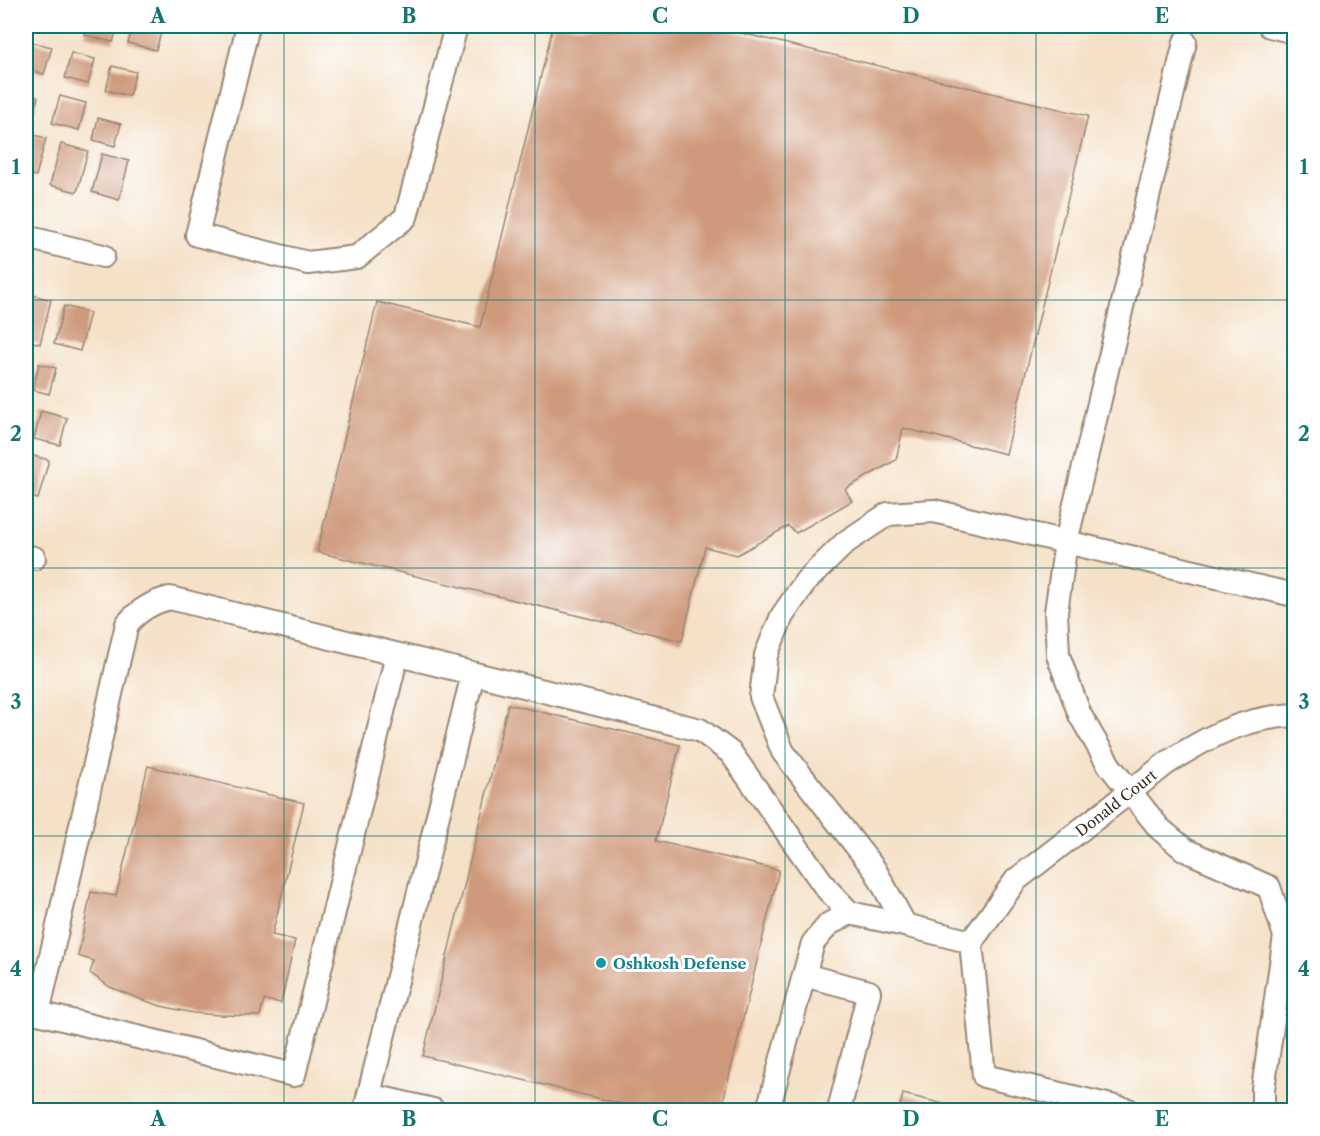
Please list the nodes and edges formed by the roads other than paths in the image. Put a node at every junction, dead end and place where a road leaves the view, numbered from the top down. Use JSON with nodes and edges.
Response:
{"nodes":[{"id":1,"x":248,"y":26,"type":"edge"},
{"id":2,"x":456,"y":26,"type":"edge"},
{"id":3,"x":1270,"y":26,"type":"edge"},
{"id":4,"x":1294,"y":32,"type":"edge"},
{"id":5,"x":1185,"y":42,"type":"dead end"},
{"id":6,"x":26,"y":237,"type":"edge"},
{"id":7,"x":103,"y":256,"type":"dead end"},
{"id":8,"x":1066,"y":542,"type":"junction"},
{"id":9,"x":1294,"y":595,"type":"edge"},
{"id":10,"x":397,"y":655,"type":"junction"},
{"id":11,"x":473,"y":674,"type":"junction"},
{"id":12,"x":1294,"y":715,"type":"edge"},
{"id":13,"x":1130,"y":791,"type":"junction"},
{"id":14,"x":850,"y":912,"type":"junction"},
{"id":15,"x":905,"y":925,"type":"junction"},
{"id":16,"x":971,"y":942,"type":"junction"},
{"id":17,"x":804,"y":975,"type":"junction"},
{"id":18,"x":367,"y":1103,"type":"edge"},
{"id":19,"x":433,"y":1110,"type":"edge"},
{"id":20,"x":768,"y":1110,"type":"edge"},
{"id":21,"x":839,"y":1110,"type":"edge"},
{"id":22,"x":1128,"y":1110,"type":"edge"},
{"id":23,"x":1263,"y":1110,"type":"edge"}],
"edges":[{"from":1,"to":2,"type":"street"},
{"from":3,"to":4,"type":"street"},
{"from":5,"to":8,"type":"street"},
{"from":6,"to":7,"type":"street"},
{"from":8,"to":9,"type":"street"},
{"from":8,"to":13,"type":"street"},
{"from":8,"to":15,"type":"street"},
{"from":10,"to":10,"type":"street"},
{"from":10,"to":11,"type":"street"},
{"from":11,"to":14,"type":"street"},
{"from":11,"to":18,"type":"street"},
{"from":12,"to":13,"type":"street","name":"Donald Court"},
{"from":13,"to":16,"type":"street","name":"Donald Court"},
{"from":13,"to":23,"type":"street"},
{"from":14,"to":15,"type":"street"},
{"from":14,"to":17,"type":"street"},
{"from":15,"to":16,"type":"street"},
{"from":16,"to":22,"type":"street"},
{"from":17,"to":20,"type":"street"},
{"from":17,"to":21,"type":"street"},
{"from":18,"to":19,"type":"street"}]}
